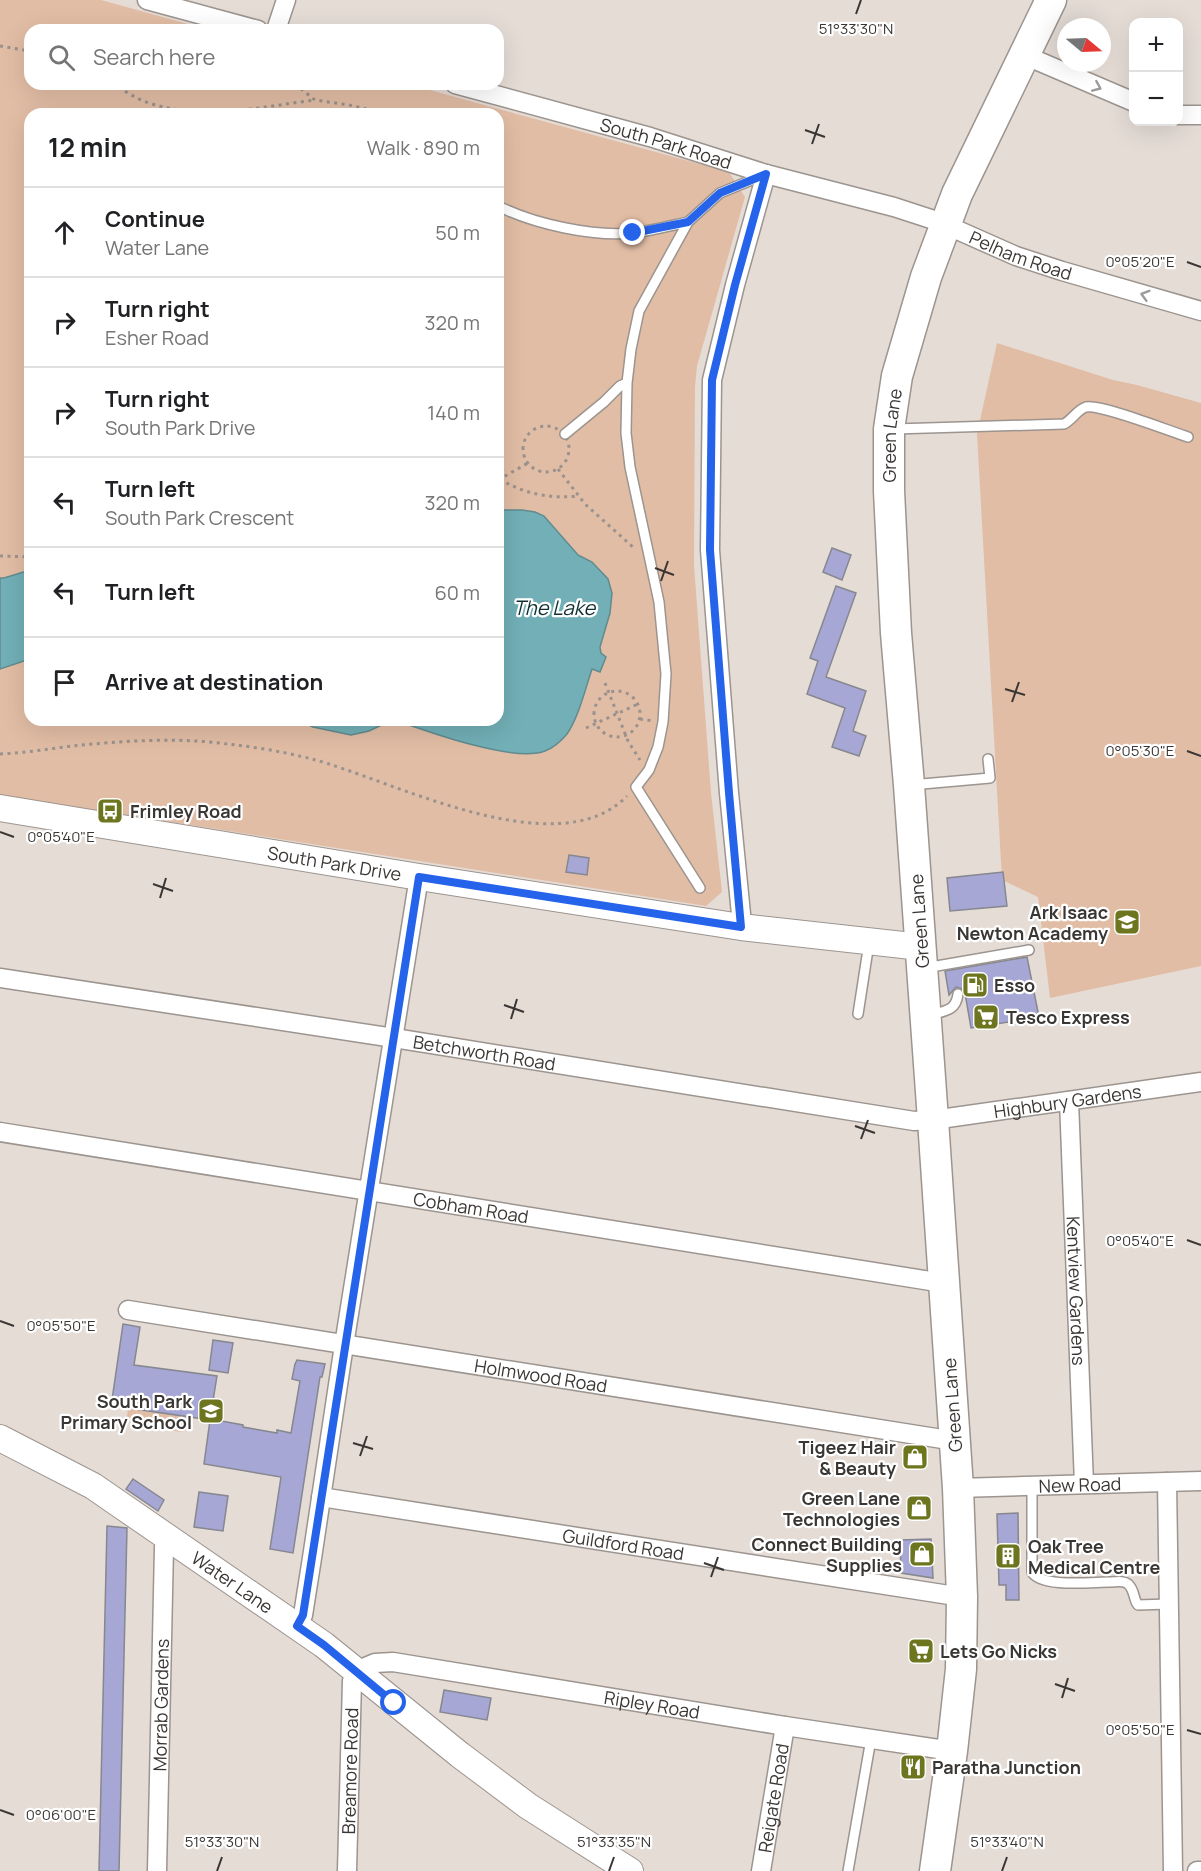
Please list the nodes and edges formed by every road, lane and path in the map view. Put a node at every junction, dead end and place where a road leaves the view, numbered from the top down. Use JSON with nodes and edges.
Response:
{"nodes":[{"id":1,"x":147,"y":0,"type":"edge"},
{"id":2,"x":286,"y":0,"type":"edge"},
{"id":3,"x":1051,"y":0,"type":"edge"},
{"id":4,"x":236,"y":24,"type":"edge"},
{"id":5,"x":278,"y":24,"type":"edge"},
{"id":6,"x":0,"y":46,"type":"edge"},
{"id":7,"x":24,"y":50,"type":"edge"},
{"id":8,"x":1024,"y":55,"type":"junction"},
{"id":9,"x":123,"y":90,"type":"edge"},
{"id":10,"x":302,"y":90,"type":"edge"},
{"id":11,"x":477,"y":90,"type":"edge"},
{"id":12,"x":315,"y":100,"type":"junction"},
{"id":13,"x":1129,"y":100,"type":"edge"},
{"id":14,"x":167,"y":108,"type":"edge"},
{"id":15,"x":256,"y":108,"type":"edge"},
{"id":16,"x":363,"y":108,"type":"edge"},
{"id":17,"x":1183,"y":115,"type":"edge"},
{"id":18,"x":1201,"y":115,"type":"edge"},
{"id":19,"x":766,"y":174,"type":"junction"},
{"id":20,"x":504,"y":209,"type":"edge"},
{"id":21,"x":688,"y":222,"type":"junction"},
{"id":22,"x":946,"y":225,"type":"junction"},
{"id":23,"x":1201,"y":311,"type":"edge"},
{"id":24,"x":627,"y":383,"type":"junction"},
{"id":25,"x":889,"y":429,"type":"junction"},
{"id":26,"x":565,"y":434,"type":"junction"},
{"id":27,"x":1188,"y":437,"type":"dead end"},
{"id":28,"x":528,"y":463,"type":"junction"},
{"id":29,"x":558,"y":469,"type":"junction"},
{"id":30,"x":504,"y":476,"type":"edge"},
{"id":31,"x":504,"y":482,"type":"edge"},
{"id":32,"x":579,"y":496,"type":"junction"},
{"id":33,"x":0,"y":556,"type":"edge"},
{"id":34,"x":649,"y":556,"type":"junction"},
{"id":35,"x":24,"y":557,"type":"edge"},
{"id":36,"x":605,"y":682,"type":"dead end"},
{"id":37,"x":608,"y":692,"type":"junction"},
{"id":38,"x":638,"y":704,"type":"junction"},
{"id":39,"x":617,"y":714,"type":"junction"},
{"id":40,"x":595,"y":724,"type":"junction"},
{"id":41,"x":586,"y":728,"type":"dead end"},
{"id":42,"x":626,"y":736,"type":"junction"},
{"id":43,"x":0,"y":754,"type":"edge"},
{"id":44,"x":988,"y":759,"type":"dead end"},
{"id":45,"x":649,"y":770,"type":"junction"},
{"id":46,"x":909,"y":785,"type":"junction"},
{"id":47,"x":636,"y":787,"type":"junction"},
{"id":48,"x":0,"y":808,"type":"edge"},
{"id":49,"x":419,"y":877,"type":"junction"},
{"id":50,"x":700,"y":888,"type":"dead end"},
{"id":51,"x":741,"y":927,"type":"junction"},
{"id":52,"x":869,"y":941,"type":"junction"},
{"id":53,"x":1029,"y":950,"type":"dead end"},
{"id":54,"x":922,"y":958,"type":"junction"},
{"id":55,"x":0,"y":978,"type":"edge"},
{"id":56,"x":958,"y":994,"type":"dead end"},
{"id":57,"x":858,"y":1014,"type":"dead end"},
{"id":58,"x":925,"y":1016,"type":"junction"},
{"id":59,"x":394,"y":1038,"type":"junction"},
{"id":60,"x":1201,"y":1082,"type":"edge"},
{"id":61,"x":1069,"y":1101,"type":"junction"},
{"id":62,"x":933,"y":1120,"type":"junction"},
{"id":63,"x":0,"y":1132,"type":"edge"},
{"id":64,"x":369,"y":1191,"type":"junction"},
{"id":65,"x":943,"y":1283,"type":"junction"},
{"id":66,"x":128,"y":1310,"type":"dead end"},
{"id":67,"x":344,"y":1345,"type":"junction"},
{"id":68,"x":0,"y":1438,"type":"edge"},
{"id":69,"x":955,"y":1441,"type":"junction"},
{"id":70,"x":1201,"y":1481,"type":"edge"},
{"id":71,"x":1167,"y":1482,"type":"junction"},
{"id":72,"x":1084,"y":1484,"type":"junction"},
{"id":73,"x":1032,"y":1486,"type":"junction"},
{"id":74,"x":958,"y":1488,"type":"junction"},
{"id":75,"x":321,"y":1497,"type":"junction"},
{"id":76,"x":169,"y":1538,"type":"junction"},
{"id":77,"x":962,"y":1597,"type":"junction"},
{"id":78,"x":1168,"y":1604,"type":"junction"},
{"id":79,"x":297,"y":1626,"type":"junction"},
{"id":80,"x":356,"y":1671,"type":"junction"},
{"id":81,"x":785,"y":1726,"type":"junction"},
{"id":82,"x":871,"y":1739,"type":"junction"},
{"id":83,"x":952,"y":1751,"type":"junction"},
{"id":84,"x":157,"y":1871,"type":"edge"},
{"id":85,"x":348,"y":1871,"type":"edge"},
{"id":86,"x":630,"y":1871,"type":"edge"},
{"id":87,"x":761,"y":1871,"type":"edge"},
{"id":88,"x":848,"y":1871,"type":"edge"},
{"id":89,"x":935,"y":1871,"type":"edge"},
{"id":90,"x":1173,"y":1871,"type":"edge"}],
"edges":[{"from":1,"to":4,"type":"street"},
{"from":2,"to":5,"type":"street"},
{"from":3,"to":8,"type":"main road","name":"Green Lane"},
{"from":6,"to":7,"type":"path"},
{"from":8,"to":13,"type":"street","one_way":true},
{"from":8,"to":22,"type":"main road","name":"Green Lane"},
{"from":9,"to":14,"type":"path"},
{"from":10,"to":12,"type":"path"},
{"from":11,"to":19,"type":"street","name":"South Park Road"},
{"from":12,"to":15,"type":"path"},
{"from":12,"to":16,"type":"path"},
{"from":17,"to":18,"type":"street"},
{"from":19,"to":21,"type":"lane"},
{"from":19,"to":22,"type":"street","name":"South Park Road"},
{"from":19,"to":51,"type":"street"},
{"from":20,"to":21,"type":"lane"},
{"from":21,"to":24,"type":"lane"},
{"from":23,"to":22,"type":"street","name":"Pelham Road","one_way":true},
{"from":22,"to":25,"type":"main road","name":"Green Lane"},
{"from":24,"to":26,"type":"lane"},
{"from":24,"to":34,"type":"lane"},
{"from":25,"to":27,"type":"lane"},
{"from":25,"to":46,"type":"main road","name":"Green Lane"},
{"from":26,"to":28,"type":"path"},
{"from":26,"to":29,"type":"path"},
{"from":28,"to":29,"type":"path"},
{"from":28,"to":30,"type":"path"},
{"from":29,"to":32,"type":"path"},
{"from":31,"to":32,"type":"path"},
{"from":32,"to":34,"type":"path"},
{"from":33,"to":35,"type":"path"},
{"from":34,"to":45,"type":"lane"},
{"from":36,"to":37,"type":"path"},
{"from":37,"to":38,"type":"path"},
{"from":37,"to":39,"type":"path"},
{"from":37,"to":40,"type":"path"},
{"from":38,"to":39,"type":"path"},
{"from":38,"to":42,"type":"path"},
{"from":39,"to":40,"type":"path"},
{"from":39,"to":42,"type":"path"},
{"from":40,"to":41,"type":"path"},
{"from":40,"to":42,"type":"path"},
{"from":42,"to":45,"type":"path"},
{"from":43,"to":47,"type":"path"},
{"from":44,"to":46,"type":"lane"},
{"from":45,"to":47,"type":"lane"},
{"from":46,"to":54,"type":"main road","name":"Green Lane"},
{"from":47,"to":50,"type":"lane"},
{"from":48,"to":49,"type":"street","name":"South Park Drive"},
{"from":49,"to":51,"type":"street","name":"South Park Drive"},
{"from":49,"to":59,"type":"street"},
{"from":51,"to":52,"type":"street","name":"South Park Drive"},
{"from":52,"to":54,"type":"street","name":"South Park Drive"},
{"from":52,"to":57,"type":"lane"},
{"from":53,"to":54,"type":"lane"},
{"from":54,"to":58,"type":"main road","name":"Green Lane"},
{"from":55,"to":59,"type":"street","name":"Betchworth Road"},
{"from":56,"to":58,"type":"lane"},
{"from":58,"to":62,"type":"main road","name":"Green Lane"},
{"from":59,"to":62,"type":"street","name":"Betchworth Road"},
{"from":59,"to":64,"type":"street"},
{"from":60,"to":61,"type":"street","name":"Highbury Gardens"},
{"from":61,"to":62,"type":"street","name":"Highbury Gardens"},
{"from":61,"to":72,"type":"street","name":"Kentview Gardens"},
{"from":62,"to":65,"type":"main road","name":"Green Lane"},
{"from":63,"to":64,"type":"street","name":"Cobham Road"},
{"from":64,"to":65,"type":"street","name":"Cobham Road"},
{"from":64,"to":67,"type":"street"},
{"from":65,"to":69,"type":"main road","name":"Green Lane"},
{"from":66,"to":67,"type":"street","name":"Holmwood Road"},
{"from":67,"to":69,"type":"street","name":"Holmwood Road"},
{"from":67,"to":75,"type":"street"},
{"from":68,"to":76,"type":"street","name":"Water Lane"},
{"from":69,"to":74,"type":"main road","name":"Green Lane"},
{"from":70,"to":71,"type":"street","name":"New Road"},
{"from":71,"to":72,"type":"street","name":"New Road"},
{"from":71,"to":78,"type":"street"},
{"from":72,"to":73,"type":"street","name":"New Road"},
{"from":73,"to":74,"type":"street","name":"New Road"},
{"from":73,"to":78,"type":"lane"},
{"from":74,"to":77,"type":"main road","name":"Green Lane"},
{"from":75,"to":77,"type":"street","name":"Guildford Road"},
{"from":75,"to":79,"type":"street"},
{"from":76,"to":79,"type":"street","name":"Water Lane"},
{"from":76,"to":84,"type":"street","name":"Morrab Gardens"},
{"from":77,"to":83,"type":"main road","name":"Green Lane"},
{"from":78,"to":90,"type":"street"},
{"from":79,"to":80,"type":"street","name":"Water Lane"},
{"from":80,"to":81,"type":"street","name":"Ripley Road"},
{"from":80,"to":85,"type":"street","name":"Breamore Road"},
{"from":80,"to":86,"type":"street","name":"Water Lane"},
{"from":81,"to":82,"type":"street","name":"Ripley Road"},
{"from":81,"to":87,"type":"street","name":"Reigate Road"},
{"from":82,"to":83,"type":"street","name":"Ripley Road"},
{"from":82,"to":88,"type":"lane"},
{"from":83,"to":89,"type":"main road","name":"Green Lane"}]}
